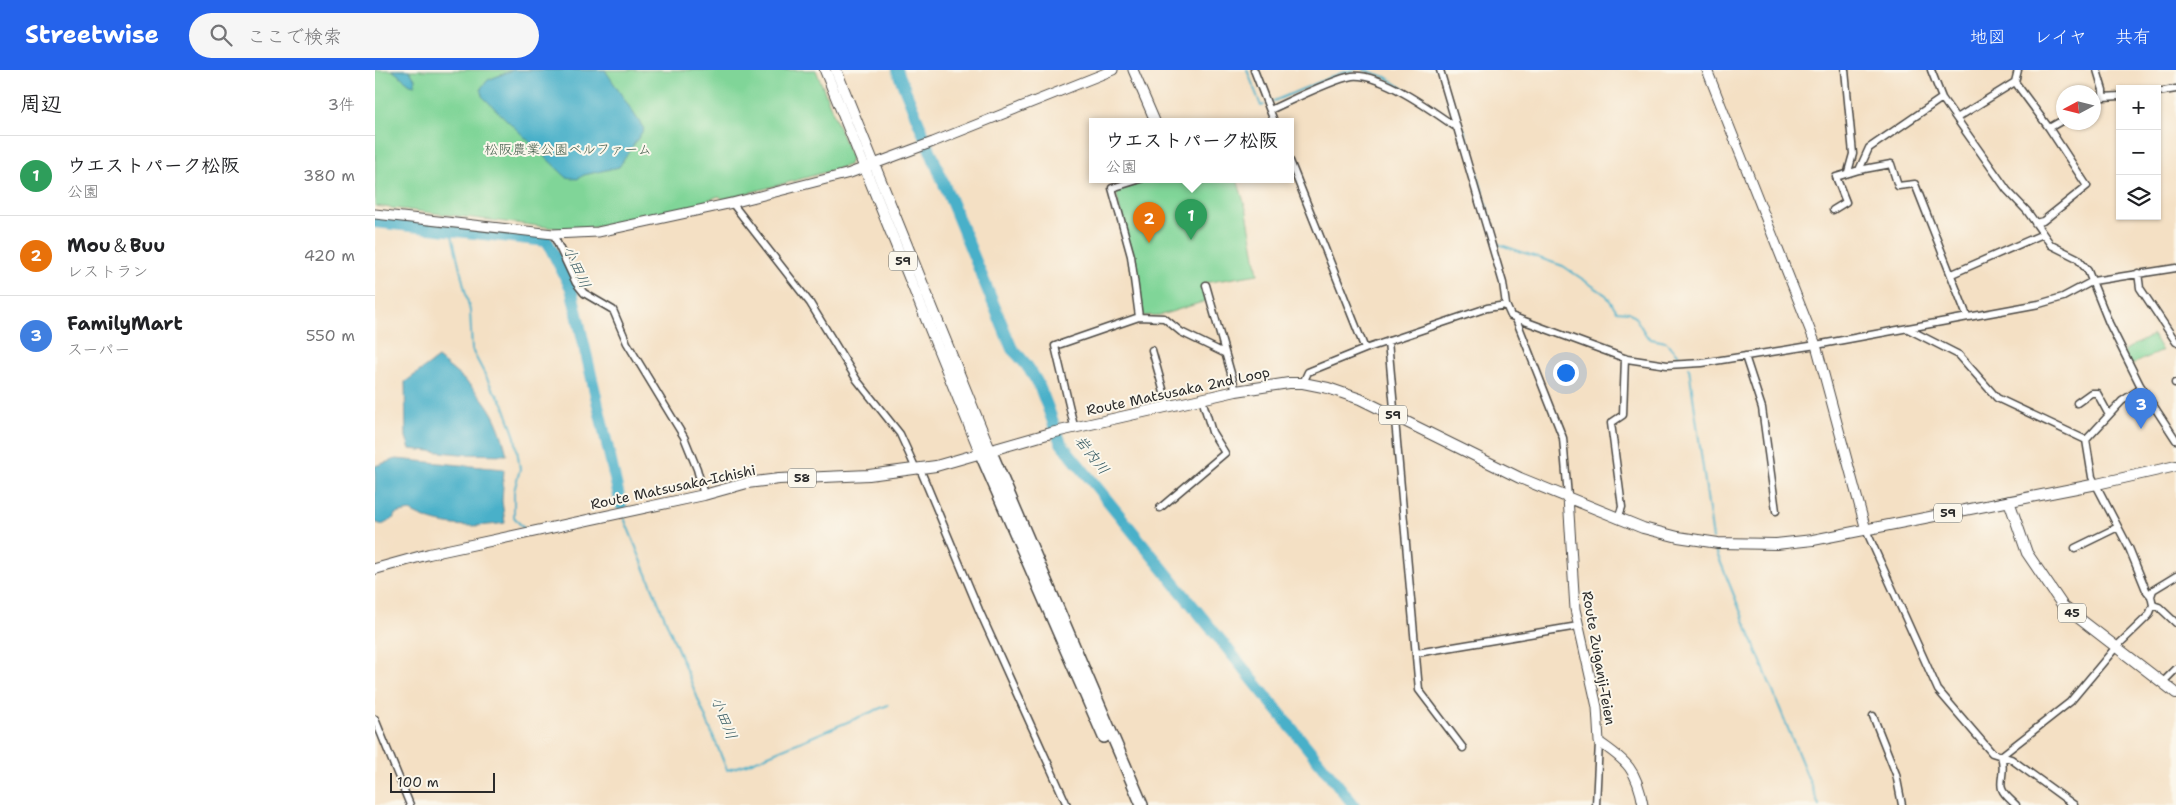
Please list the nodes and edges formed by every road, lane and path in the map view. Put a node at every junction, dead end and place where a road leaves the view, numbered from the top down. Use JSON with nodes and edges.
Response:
{"nodes":[{"id":1,"x":825,"y":70,"type":"edge"},
{"id":2,"x":836,"y":70,"type":"edge"},
{"id":3,"x":1113,"y":70,"type":"edge"},
{"id":4,"x":1133,"y":70,"type":"edge"},
{"id":5,"x":1254,"y":70,"type":"edge"},
{"id":6,"x":1440,"y":70,"type":"edge"},
{"id":7,"x":1707,"y":70,"type":"edge"},
{"id":8,"x":1845,"y":70,"type":"edge"},
{"id":9,"x":1931,"y":70,"type":"edge"},
{"id":10,"x":2018,"y":70,"type":"edge"},
{"id":11,"x":2097,"y":70,"type":"edge"},
{"id":12,"x":2015,"y":82,"type":"junction"},
{"id":13,"x":2176,"y":89,"type":"edge"},
{"id":14,"x":2161,"y":91,"type":"edge"},
{"id":15,"x":2116,"y":96,"type":"edge"},
{"id":16,"x":2103,"y":97,"type":"joint"},
{"id":17,"x":1943,"y":98,"type":"junction"},
{"id":18,"x":1268,"y":105,"type":"junction"},
{"id":19,"x":1154,"y":118,"type":"edge"},
{"id":20,"x":1273,"y":118,"type":"edge"},
{"id":21,"x":1957,"y":118,"type":"junction"},
{"id":22,"x":1456,"y":124,"type":"junction"},
{"id":23,"x":2056,"y":124,"type":"edge"},
{"id":24,"x":2049,"y":128,"type":"junction"},
{"id":25,"x":869,"y":166,"type":"junction"},
{"id":26,"x":1859,"y":170,"type":"junction"},
{"id":27,"x":1294,"y":171,"type":"edge"},
{"id":28,"x":1848,"y":172,"type":"junction"},
{"id":29,"x":1128,"y":183,"type":"edge"},
{"id":30,"x":732,"y":203,"type":"junction"},
{"id":31,"x":1833,"y":210,"type":"dead end"},
{"id":32,"x":375,"y":214,"type":"edge"},
{"id":33,"x":2035,"y":223,"type":"junction"},
{"id":34,"x":553,"y":234,"type":"junction"},
{"id":35,"x":2043,"y":234,"type":"junction"},
{"id":36,"x":2176,"y":268,"type":"edge"},
{"id":37,"x":2138,"y":273,"type":"junction"},
{"id":38,"x":1952,"y":274,"type":"junction"},
{"id":39,"x":2093,"y":281,"type":"junction"},
{"id":40,"x":1206,"y":285,"type":"dead end"},
{"id":41,"x":1506,"y":306,"type":"junction"},
{"id":42,"x":1967,"y":316,"type":"junction"},
{"id":43,"x":1139,"y":317,"type":"junction"},
{"id":44,"x":1516,"y":319,"type":"junction"},
{"id":45,"x":1908,"y":329,"type":"junction"},
{"id":46,"x":1388,"y":341,"type":"junction"},
{"id":47,"x":2176,"y":342,"type":"edge"},
{"id":48,"x":1816,"y":345,"type":"junction"},
{"id":49,"x":1365,"y":349,"type":"junction"},
{"id":50,"x":1152,"y":350,"type":"dead end"},
{"id":51,"x":1224,"y":353,"type":"junction"},
{"id":52,"x":1745,"y":356,"type":"junction"},
{"id":53,"x":1625,"y":358,"type":"junction"},
{"id":54,"x":1303,"y":383,"type":"junction"},
{"id":55,"x":2141,"y":388,"type":"junction"},
{"id":56,"x":1235,"y":391,"type":"junction"},
{"id":57,"x":1202,"y":399,"type":"junction"},
{"id":58,"x":2077,"y":404,"type":"dead end"},
{"id":59,"x":1168,"y":406,"type":"junction"},
{"id":60,"x":2109,"y":415,"type":"junction"},
{"id":61,"x":1396,"y":416,"type":"junction"},
{"id":62,"x":1073,"y":422,"type":"dead end"},
{"id":63,"x":2086,"y":440,"type":"junction"},
{"id":64,"x":2176,"y":440,"type":"edge"},
{"id":65,"x":985,"y":451,"type":"junction"},
{"id":66,"x":2176,"y":466,"type":"edge"},
{"id":67,"x":918,"y":469,"type":"junction"},
{"id":68,"x":2097,"y":484,"type":"junction"},
{"id":69,"x":704,"y":494,"type":"junction"},
{"id":70,"x":1568,"y":497,"type":"junction"},
{"id":71,"x":2009,"y":501,"type":"junction"},
{"id":72,"x":1160,"y":508,"type":"dead end"},
{"id":73,"x":1776,"y":511,"type":"dead end"},
{"id":74,"x":1618,"y":519,"type":"junction"},
{"id":75,"x":2118,"y":527,"type":"junction"},
{"id":76,"x":1866,"y":530,"type":"junction"},
{"id":77,"x":2075,"y":548,"type":"dead end"},
{"id":78,"x":375,"y":569,"type":"edge"},
{"id":79,"x":2176,"y":576,"type":"edge"},
{"id":80,"x":2151,"y":596,"type":"junction"},
{"id":81,"x":2153,"y":605,"type":"junction"},
{"id":82,"x":2176,"y":623,"type":"edge"},
{"id":83,"x":1578,"y":626,"type":"junction"},
{"id":84,"x":2116,"y":647,"type":"junction"},
{"id":85,"x":1417,"y":654,"type":"junction"},
{"id":86,"x":2176,"y":669,"type":"edge"},
{"id":87,"x":2163,"y":682,"type":"junction"},
{"id":88,"x":2176,"y":693,"type":"edge"},
{"id":89,"x":1873,"y":716,"type":"dead end"},
{"id":90,"x":375,"y":718,"type":"edge"},
{"id":91,"x":1599,"y":742,"type":"junction"},
{"id":92,"x":1463,"y":748,"type":"dead end"},
{"id":93,"x":2001,"y":756,"type":"junction"},
{"id":94,"x":411,"y":805,"type":"edge"},
{"id":95,"x":1067,"y":805,"type":"edge"},
{"id":96,"x":1134,"y":805,"type":"edge"},
{"id":97,"x":1142,"y":805,"type":"edge"},
{"id":98,"x":1596,"y":805,"type":"edge"},
{"id":99,"x":1643,"y":805,"type":"edge"},
{"id":100,"x":1902,"y":805,"type":"edge"},
{"id":101,"x":2016,"y":805,"type":"edge"},
{"id":102,"x":2074,"y":805,"type":"edge"}],
"edges":[{"from":1,"to":25,"type":"main road","number":"59"},
{"from":2,"to":25,"type":"main road","number":"59"},
{"from":3,"to":25,"type":"street"},
{"from":4,"to":19,"type":"street"},
{"from":5,"to":18,"type":"street"},
{"from":6,"to":22,"type":"street"},
{"from":7,"to":48,"type":"street"},
{"from":8,"to":28,"type":"street"},
{"from":9,"to":17,"type":"street"},
{"from":10,"to":12,"type":"street"},
{"from":11,"to":16,"type":"street"},
{"from":12,"to":21,"type":"street"},
{"from":12,"to":24,"type":"street"},
{"from":13,"to":14,"type":"street"},
{"from":15,"to":16,"type":"street"},
{"from":17,"to":21,"type":"street"},
{"from":17,"to":26,"type":"street"},
{"from":18,"to":20,"type":"street"},
{"from":18,"to":22,"type":"street"},
{"from":21,"to":33,"type":"street"},
{"from":22,"to":41,"type":"street"},
{"from":23,"to":24,"type":"street"},
{"from":24,"to":33,"type":"street"},
{"from":25,"to":30,"type":"street"},
{"from":25,"to":65,"type":"main road","number":"59"},
{"from":26,"to":28,"type":"street"},
{"from":26,"to":38,"type":"street"},
{"from":27,"to":49,"type":"street"},
{"from":28,"to":31,"type":"street"},
{"from":29,"to":43,"type":"street"},
{"from":30,"to":34,"type":"street"},
{"from":30,"to":67,"type":"street"},
{"from":32,"to":34,"type":"street"},
{"from":33,"to":35,"type":"street"},
{"from":34,"to":69,"type":"street"},
{"from":35,"to":38,"type":"street"},
{"from":35,"to":39,"type":"street"},
{"from":36,"to":37,"type":"street"},
{"from":37,"to":39,"type":"street"},
{"from":37,"to":47,"type":"street"},
{"from":38,"to":42,"type":"street"},
{"from":39,"to":42,"type":"street"},
{"from":39,"to":55,"type":"street"},
{"from":40,"to":51,"type":"street"},
{"from":41,"to":44,"type":"street"},
{"from":41,"to":46,"type":"street"},
{"from":42,"to":45,"type":"street"},
{"from":43,"to":51,"type":"street"},
{"from":43,"to":62,"type":"street"},
{"from":44,"to":53,"type":"street"},
{"from":44,"to":70,"type":"street"},
{"from":45,"to":48,"type":"street"},
{"from":45,"to":63,"type":"street"},
{"from":46,"to":49,"type":"street"},
{"from":46,"to":61,"type":"street"},
{"from":48,"to":52,"type":"street"},
{"from":48,"to":76,"type":"street"},
{"from":49,"to":54,"type":"street"},
{"from":50,"to":59,"type":"street"},
{"from":51,"to":56,"type":"street"},
{"from":52,"to":53,"type":"street"},
{"from":52,"to":73,"type":"street"},
{"from":53,"to":74,"type":"street"},
{"from":54,"to":56,"type":"main road","name":"Route Matsusaka 2nd Loop","number":"59"},
{"from":54,"to":61,"type":"main road","name":"Route Matsusaka 2nd Loop","number":"59"},
{"from":55,"to":60,"type":"street"},
{"from":55,"to":64,"type":"street"},
{"from":56,"to":57,"type":"main road","name":"Route Matsusaka 2nd Loop","number":"59"},
{"from":57,"to":59,"type":"main road","name":"Route Matsusaka 2nd Loop","number":"59"},
{"from":57,"to":72,"type":"street"},
{"from":58,"to":60,"type":"street"},
{"from":59,"to":65,"type":"main road","name":"Route Matsusaka 2nd Loop","number":"59"},
{"from":60,"to":63,"type":"street"},
{"from":61,"to":70,"type":"main road","name":"Route Matsusaka 2nd Loop","number":"59"},
{"from":61,"to":85,"type":"street"},
{"from":63,"to":68,"type":"street"},
{"from":65,"to":67,"type":"main road","name":"Route Matsusaka-Ichishi","number":"58"},
{"from":65,"to":96,"type":"highway"},
{"from":65,"to":97,"type":"highway"},
{"from":66,"to":68,"type":"main road","name":"Route Matsusaka 2nd Loop","number":"59"},
{"from":67,"to":69,"type":"main road","name":"Route Matsusaka-Ichishi","number":"58"},
{"from":67,"to":95,"type":"street"},
{"from":68,"to":71,"type":"main road","name":"Route Matsusaka 2nd Loop","number":"59"},
{"from":68,"to":75,"type":"street"},
{"from":69,"to":78,"type":"main road","name":"Route Matsusaka-Ichishi","number":"58"},
{"from":70,"to":74,"type":"main road","name":"Route Matsusaka 2nd Loop","number":"59"},
{"from":70,"to":83,"type":"street","name":"Route Zuiganji-Teien"},
{"from":71,"to":76,"type":"main road","name":"Route Matsusaka 2nd Loop","number":"59"},
{"from":71,"to":84,"type":"main road","number":"45"},
{"from":74,"to":76,"type":"main road","name":"Route Matsusaka 2nd Loop","number":"59"},
{"from":75,"to":77,"type":"street"},
{"from":75,"to":80,"type":"street"},
{"from":76,"to":93,"type":"street"},
{"from":79,"to":80,"type":"street"},
{"from":80,"to":81,"type":"street"},
{"from":81,"to":82,"type":"street"},
{"from":81,"to":84,"type":"street"},
{"from":83,"to":85,"type":"street"},
{"from":83,"to":91,"type":"street","name":"Route Zuiganji-Teien"},
{"from":84,"to":87,"type":"main road","number":"45"},
{"from":84,"to":93,"type":"street"},
{"from":85,"to":92,"type":"street"},
{"from":86,"to":87,"type":"street"},
{"from":87,"to":88,"type":"main road","number":"45"},
{"from":89,"to":100,"type":"street"},
{"from":90,"to":94,"type":"street"},
{"from":91,"to":98,"type":"street"},
{"from":91,"to":99,"type":"street","name":"Route Zuiganji-Teien"},
{"from":93,"to":101,"type":"street"},
{"from":93,"to":102,"type":"street"}]}
